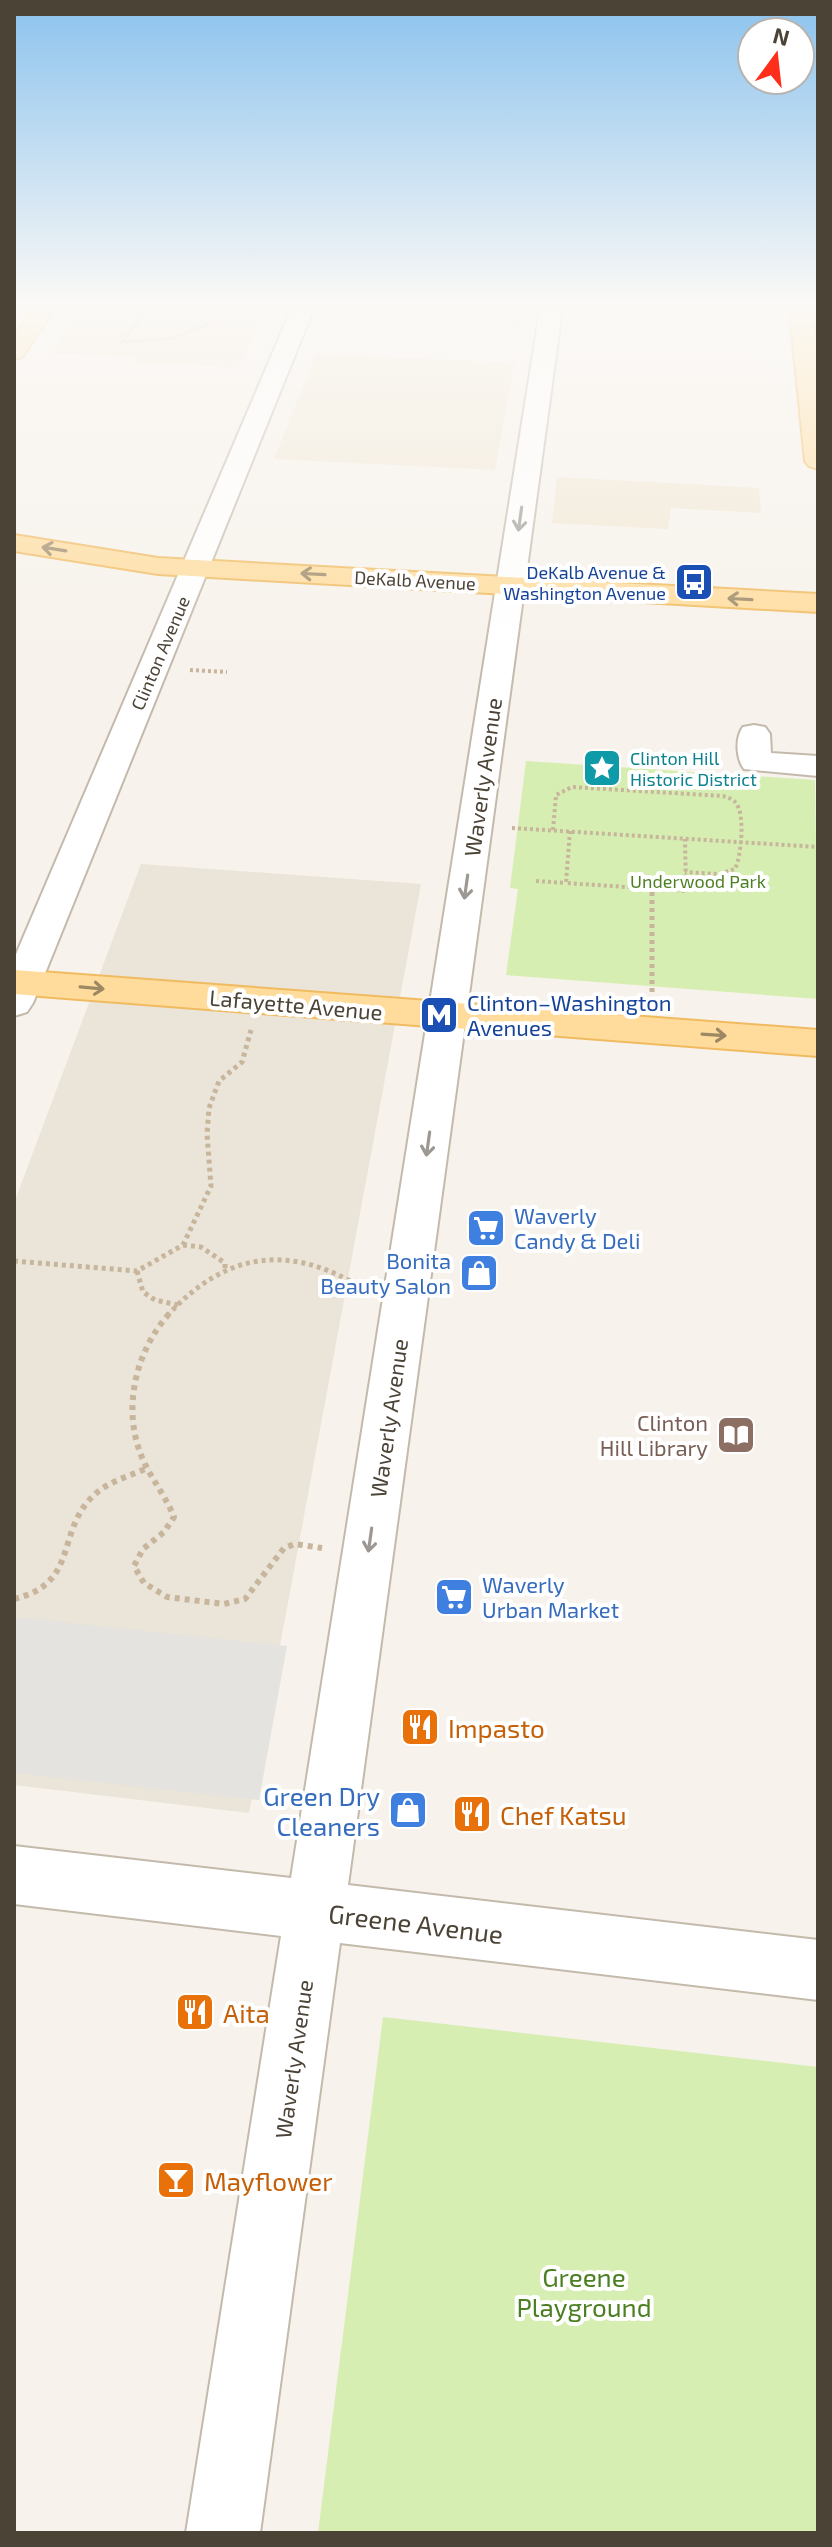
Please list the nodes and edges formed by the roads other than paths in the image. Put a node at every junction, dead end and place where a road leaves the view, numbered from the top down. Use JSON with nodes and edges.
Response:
{"nodes":[{"id":1,"x":256,"y":422,"type":"edge"},
{"id":2,"x":534,"y":422,"type":"edge"},
{"id":3,"x":814,"y":422,"type":"edge"},
{"id":4,"x":818,"y":461,"type":"edge"},
{"id":5,"x":14,"y":543,"type":"edge"},
{"id":6,"x":195,"y":568,"type":"junction"},
{"id":7,"x":510,"y":585,"type":"junction"},
{"id":8,"x":818,"y":603,"type":"edge"},
{"id":9,"x":754,"y":734,"type":"dead end"},
{"id":10,"x":818,"y":766,"type":"edge"},
{"id":11,"x":17,"y":989,"type":"edge"},
{"id":12,"x":447,"y":1017,"type":"junction"},
{"id":13,"x":818,"y":1043,"type":"edge"},
{"id":14,"x":14,"y":1875,"type":"edge"},
{"id":15,"x":315,"y":1911,"type":"junction"},
{"id":16,"x":818,"y":1970,"type":"edge"},
{"id":17,"x":223,"y":2533,"type":"edge"}],
"edges":[{"from":1,"to":6,"type":"street","name":"Clinton Avenue"},
{"from":2,"to":7,"type":"street","name":"Waverly Avenue","one_way":true},
{"from":3,"to":4,"type":"main road"},
{"from":6,"to":5,"type":"main road","name":"DeKalb Avenue","one_way":true},
{"from":7,"to":6,"type":"main road","name":"DeKalb Avenue","one_way":true},
{"from":6,"to":11,"type":"street","name":"Clinton Avenue"},
{"from":8,"to":7,"type":"main road","name":"DeKalb Avenue","one_way":true},
{"from":7,"to":12,"type":"street","name":"Waverly Avenue","one_way":true},
{"from":9,"to":10,"type":"street"},
{"from":11,"to":12,"type":"main road","name":"Lafayette Avenue","one_way":true},
{"from":12,"to":13,"type":"main road","name":"Lafayette Avenue","one_way":true},
{"from":12,"to":15,"type":"street","name":"Waverly Avenue","one_way":true},
{"from":14,"to":15,"type":"street","name":"Greene Avenue"},
{"from":15,"to":16,"type":"street","name":"Greene Avenue"},
{"from":15,"to":17,"type":"street","name":"Waverly Avenue"}]}
